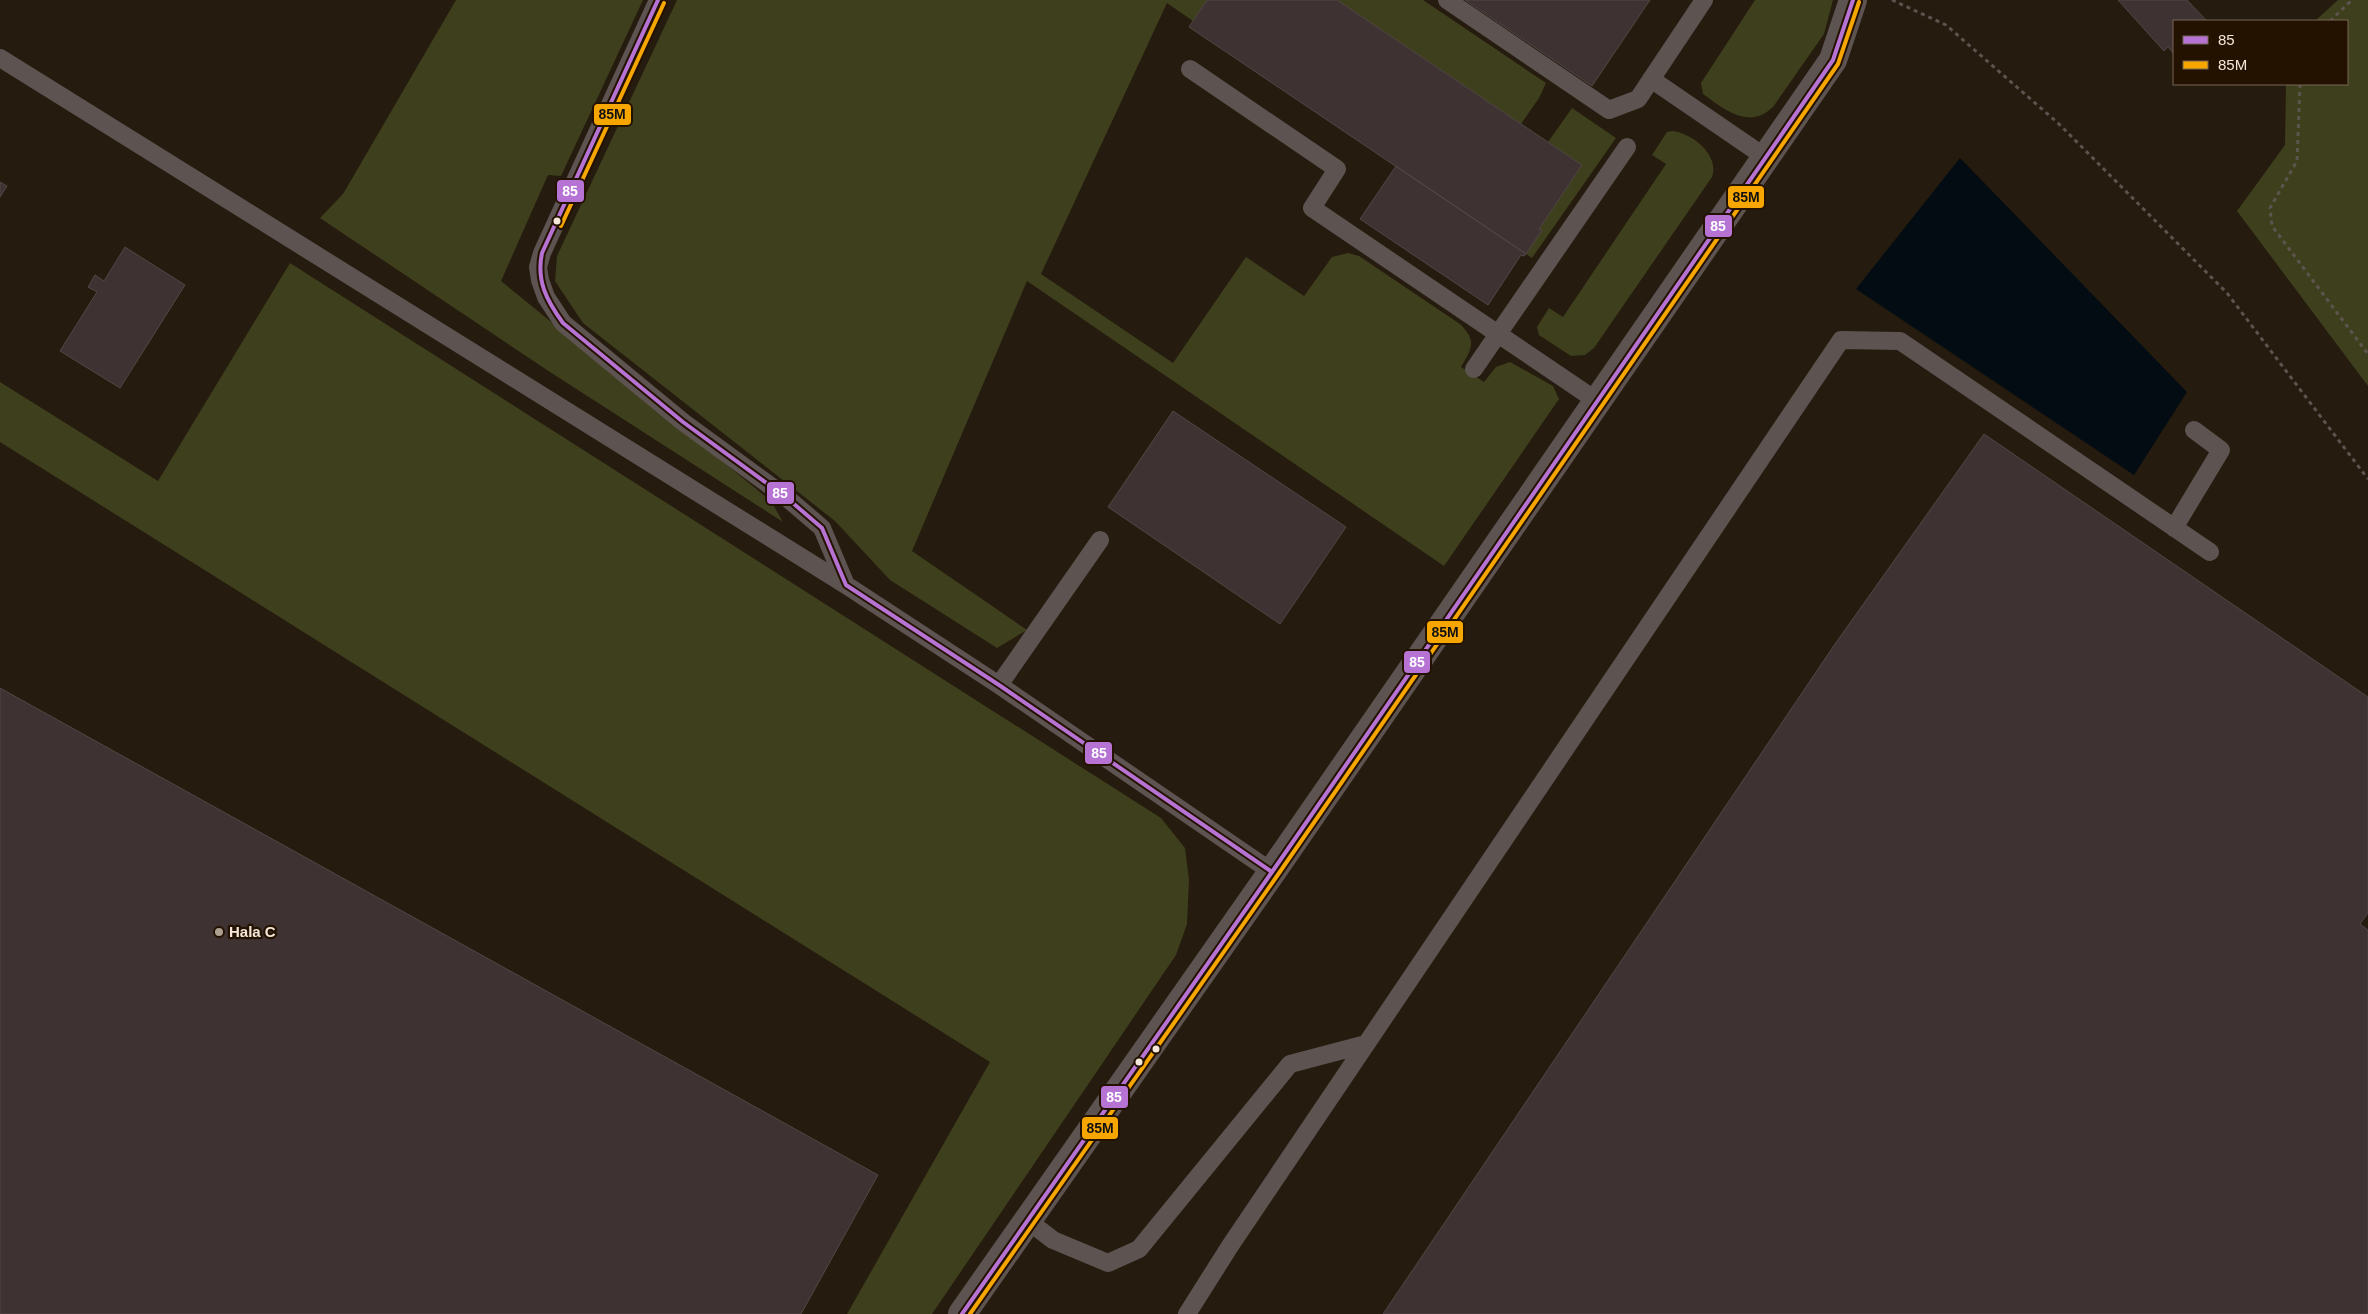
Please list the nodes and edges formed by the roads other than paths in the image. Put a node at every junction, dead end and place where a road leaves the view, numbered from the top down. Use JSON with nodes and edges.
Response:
{"nodes":[{"id":1,"x":658,"y":0,"type":"edge"},
{"id":2,"x":1447,"y":0,"type":"edge"},
{"id":3,"x":1704,"y":0,"type":"edge"},
{"id":4,"x":1853,"y":0,"type":"edge"},
{"id":5,"x":0,"y":58,"type":"edge"},
{"id":6,"x":1190,"y":69,"type":"dead end"},
{"id":7,"x":1651,"y":79,"type":"junction"},
{"id":8,"x":1627,"y":147,"type":"dead end"},
{"id":9,"x":1765,"y":158,"type":"junction"},
{"id":10,"x":1498,"y":334,"type":"junction"},
{"id":11,"x":1474,"y":369,"type":"dead end"},
{"id":12,"x":1597,"y":401,"type":"junction"},
{"id":13,"x":2194,"y":430,"type":"dead end"},
{"id":14,"x":2174,"y":528,"type":"junction"},
{"id":15,"x":1100,"y":540,"type":"dead end"},
{"id":16,"x":2210,"y":552,"type":"dead end"},
{"id":17,"x":846,"y":585,"type":"junction"},
{"id":18,"x":1000,"y":685,"type":"junction"},
{"id":19,"x":1272,"y":872,"type":"junction"},
{"id":20,"x":1366,"y":1044,"type":"junction"},
{"id":21,"x":1026,"y":1220,"type":"junction"},
{"id":22,"x":962,"y":1314,"type":"edge"},
{"id":23,"x":1187,"y":1314,"type":"edge"}],
"edges":[{"from":1,"to":17,"type":"lane"},
{"from":2,"to":7,"type":"lane"},
{"from":3,"to":7,"type":"lane"},
{"from":4,"to":9,"type":"street"},
{"from":5,"to":17,"type":"lane"},
{"from":6,"to":10,"type":"lane"},
{"from":7,"to":9,"type":"lane"},
{"from":8,"to":10,"type":"lane"},
{"from":9,"to":12,"type":"street"},
{"from":10,"to":11,"type":"lane"},
{"from":10,"to":12,"type":"lane"},
{"from":12,"to":19,"type":"street"},
{"from":13,"to":14,"type":"lane"},
{"from":14,"to":16,"type":"lane"},
{"from":14,"to":20,"type":"lane"},
{"from":15,"to":18,"type":"lane"},
{"from":17,"to":18,"type":"lane"},
{"from":18,"to":19,"type":"lane"},
{"from":19,"to":21,"type":"street"},
{"from":20,"to":21,"type":"lane"},
{"from":20,"to":23,"type":"lane"},
{"from":21,"to":22,"type":"street"}]}
